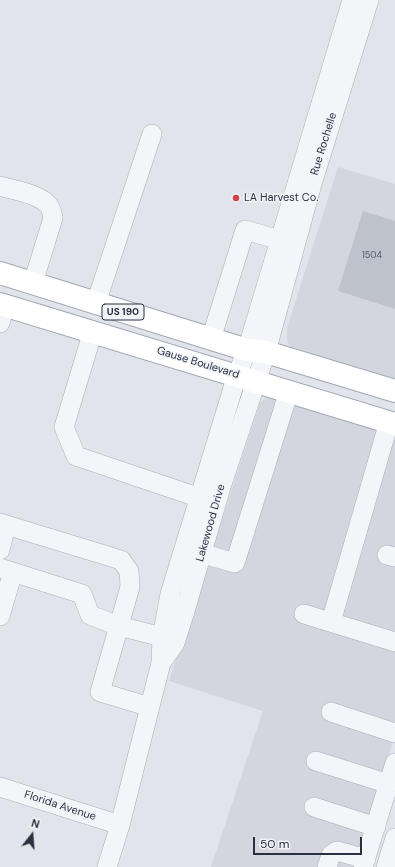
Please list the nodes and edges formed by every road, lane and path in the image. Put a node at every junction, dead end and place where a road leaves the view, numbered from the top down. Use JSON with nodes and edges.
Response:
{"nodes":[{"id":1,"x":352,"y":0,"type":"edge"},
{"id":2,"x":370,"y":0,"type":"edge"},
{"id":3,"x":327,"y":109,"type":"junction"},
{"id":4,"x":152,"y":134,"type":"dead end"},
{"id":5,"x":0,"y":186,"type":"edge"},
{"id":6,"x":280,"y":240,"type":"junction"},
{"id":7,"x":0,"y":273,"type":"edge"},
{"id":8,"x":33,"y":283,"type":"junction"},
{"id":9,"x":96,"y":303,"type":"junction"},
{"id":10,"x":2,"y":311,"type":"edge"},
{"id":11,"x":93,"y":332,"type":"junction"},
{"id":12,"x":211,"y":339,"type":"junction"},
{"id":13,"x":257,"y":351,"type":"junction"},
{"id":14,"x":247,"y":378,"type":"junction"},
{"id":15,"x":289,"y":391,"type":"junction"},
{"id":16,"x":395,"y":391,"type":"edge"},
{"id":17,"x":392,"y":423,"type":"edge"},
{"id":18,"x":209,"y":500,"type":"junction"},
{"id":19,"x":3,"y":524,"type":"edge"},
{"id":20,"x":184,"y":548,"type":"junction"},
{"id":21,"x":0,"y":550,"type":"edge"},
{"id":22,"x":203,"y":553,"type":"junction"},
{"id":23,"x":6,"y":570,"type":"edge"},
{"id":24,"x":304,"y":614,"type":"dead end"},
{"id":25,"x":0,"y":616,"type":"edge"},
{"id":26,"x":331,"y":622,"type":"junction"},
{"id":27,"x":119,"y":626,"type":"junction"},
{"id":28,"x":162,"y":637,"type":"junction"},
{"id":29,"x":395,"y":642,"type":"edge"},
{"id":30,"x":161,"y":663,"type":"junction"},
{"id":31,"x":150,"y":707,"type":"junction"},
{"id":32,"x":330,"y":712,"type":"dead end"},
{"id":33,"x":395,"y":733,"type":"edge"},
{"id":34,"x":316,"y":761,"type":"dead end"},
{"id":35,"x":395,"y":763,"type":"edge"},
{"id":36,"x":389,"y":784,"type":"junction"},
{"id":37,"x":0,"y":787,"type":"edge"},
{"id":38,"x":314,"y":807,"type":"dead end"},
{"id":39,"x":120,"y":825,"type":"junction"},
{"id":40,"x":376,"y":827,"type":"junction"},
{"id":41,"x":395,"y":838,"type":"edge"},
{"id":42,"x":365,"y":863,"type":"edge"},
{"id":43,"x":107,"y":867,"type":"edge"},
{"id":44,"x":327,"y":867,"type":"edge"},
{"id":45,"x":386,"y":867,"type":"edge"}],
"edges":[{"from":1,"to":3,"type":"street","name":"Rue Rochelle"},
{"from":2,"to":3,"type":"street","name":"Rue Rochelle"},
{"from":3,"to":6,"type":"street","name":"Rue Rochelle"},
{"from":3,"to":13,"type":"street","name":"Rue Rochelle"},
{"from":4,"to":9,"type":"street"},
{"from":5,"to":8,"type":"street"},
{"from":6,"to":12,"type":"street"},
{"from":6,"to":13,"type":"street","name":"Rue Rochelle"},
{"from":7,"to":8,"type":"main road","number":"US 190"},
{"from":8,"to":9,"type":"main road","number":"US 190"},
{"from":9,"to":12,"type":"main road","number":"US 190"},
{"from":10,"to":11,"type":"main road","name":"Gause Boulevard","number":"US 190"},
{"from":11,"to":14,"type":"main road","name":"Gause Boulevard","number":"US 190"},
{"from":11,"to":18,"type":"street"},
{"from":12,"to":13,"type":"main road","number":"US 190"},
{"from":13,"to":14,"type":"street","name":"Rue Rochelle"},
{"from":13,"to":16,"type":"main road","number":"US 190"},
{"from":14,"to":15,"type":"main road","name":"Gause Boulevard","number":"US 190"},
{"from":14,"to":18,"type":"street","name":"Lakewood Drive"},
{"from":15,"to":17,"type":"main road","name":"Gause Boulevard","number":"US 190"},
{"from":15,"to":22,"type":"street"},
{"from":17,"to":26,"type":"street"},
{"from":18,"to":20,"type":"street","name":"Lakewood Drive"},
{"from":18,"to":22,"type":"street","name":"Lakewood Drive"},
{"from":19,"to":21,"type":"street"},
{"from":19,"to":27,"type":"street"},
{"from":20,"to":22,"type":"street"},
{"from":20,"to":28,"type":"street","name":"Lakewood Drive"},
{"from":22,"to":30,"type":"street","name":"Lakewood Drive"},
{"from":23,"to":25,"type":"street"},
{"from":23,"to":27,"type":"street"},
{"from":24,"to":26,"type":"street"},
{"from":26,"to":29,"type":"street"},
{"from":27,"to":28,"type":"street"},
{"from":27,"to":31,"type":"street"},
{"from":28,"to":30,"type":"street","name":"Lakewood Drive"},
{"from":30,"to":31,"type":"street","name":"Lakewood Drive"},
{"from":31,"to":39,"type":"street","name":"Lakewood Drive"},
{"from":32,"to":33,"type":"street"},
{"from":34,"to":36,"type":"street"},
{"from":35,"to":36,"type":"street"},
{"from":36,"to":40,"type":"street"},
{"from":37,"to":39,"type":"street","name":"Florida Avenue"},
{"from":38,"to":40,"type":"street"},
{"from":39,"to":43,"type":"street","name":"Lakewood Drive"},
{"from":40,"to":42,"type":"street"},
{"from":41,"to":45,"type":"street"},
{"from":42,"to":44,"type":"street"}]}
